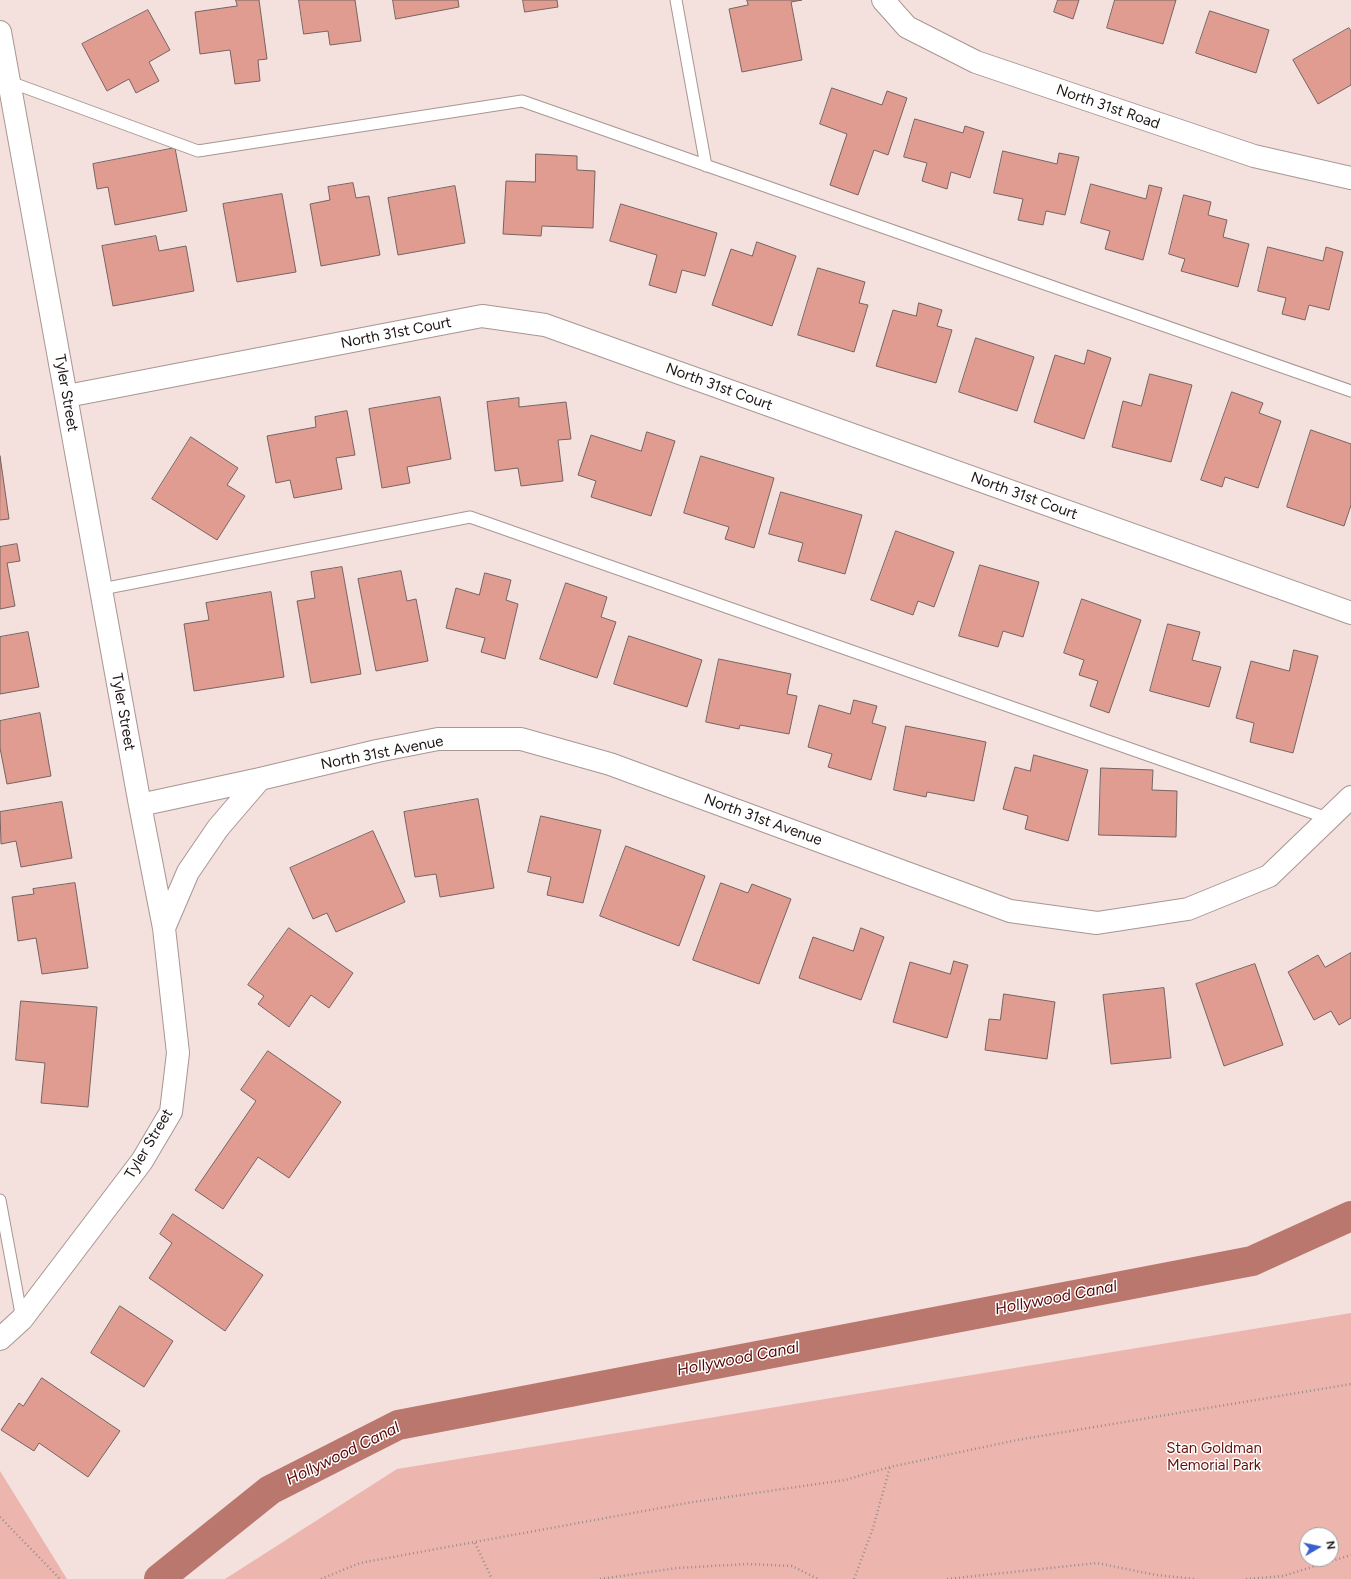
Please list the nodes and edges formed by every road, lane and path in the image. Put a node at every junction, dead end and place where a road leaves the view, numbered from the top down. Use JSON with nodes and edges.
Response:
{"nodes":[{"id":1,"x":676,"y":0,"type":"edge"},
{"id":2,"x":883,"y":0,"type":"edge"},
{"id":3,"x":0,"y":32,"type":"edge"},
{"id":4,"x":10,"y":82,"type":"junction"},
{"id":5,"x":706,"y":166,"type":"junction"},
{"id":6,"x":1351,"y":178,"type":"edge"},
{"id":7,"x":1351,"y":391,"type":"edge"},
{"id":8,"x":67,"y":396,"type":"junction"},
{"id":9,"x":102,"y":589,"type":"junction"},
{"id":10,"x":1351,"y":613,"type":"edge"},
{"id":11,"x":260,"y":779,"type":"junction"},
{"id":12,"x":1351,"y":797,"type":"edge"},
{"id":13,"x":140,"y":805,"type":"junction"},
{"id":14,"x":1330,"y":819,"type":"junction"},
{"id":15,"x":164,"y":928,"type":"junction"},
{"id":16,"x":0,"y":1200,"type":"edge"},
{"id":17,"x":22,"y":1319,"type":"junction"},
{"id":18,"x":0,"y":1339,"type":"edge"},
{"id":19,"x":1351,"y":1384,"type":"edge"},
{"id":20,"x":890,"y":1467,"type":"junction"},
{"id":21,"x":0,"y":1517,"type":"edge"},
{"id":22,"x":475,"y":1542,"type":"junction"},
{"id":23,"x":1351,"y":1555,"type":"edge"},
{"id":24,"x":59,"y":1578,"type":"edge"},
{"id":25,"x":321,"y":1579,"type":"edge"},
{"id":26,"x":492,"y":1579,"type":"edge"},
{"id":27,"x":600,"y":1579,"type":"edge"},
{"id":28,"x":818,"y":1579,"type":"edge"},
{"id":29,"x":854,"y":1579,"type":"edge"},
{"id":30,"x":947,"y":1579,"type":"edge"},
{"id":31,"x":1196,"y":1579,"type":"edge"},
{"id":32,"x":1246,"y":1579,"type":"edge"}],
"edges":[{"from":1,"to":5,"type":"lane"},
{"from":2,"to":6,"type":"street","name":"North 31st Road"},
{"from":3,"to":4,"type":"street","name":"Tyler Street"},
{"from":4,"to":5,"type":"lane"},
{"from":4,"to":8,"type":"street","name":"Tyler Street"},
{"from":5,"to":7,"type":"lane"},
{"from":8,"to":9,"type":"street","name":"Tyler Street"},
{"from":8,"to":10,"type":"street","name":"North 31st Court"},
{"from":9,"to":13,"type":"street","name":"Tyler Street"},
{"from":9,"to":14,"type":"lane"},
{"from":11,"to":13,"type":"street","name":"North 31st Avenue"},
{"from":11,"to":14,"type":"street","name":"North 31st Avenue"},
{"from":11,"to":15,"type":"street"},
{"from":12,"to":14,"type":"street","name":"North 31st Avenue"},
{"from":13,"to":15,"type":"street","name":"Tyler Street"},
{"from":15,"to":17,"type":"street","name":"Tyler Street"},
{"from":16,"to":17,"type":"lane"},
{"from":17,"to":18,"type":"street","name":"Tyler Street"},
{"from":19,"to":20,"type":"path"},
{"from":20,"to":22,"type":"path"},
{"from":20,"to":29,"type":"path"},
{"from":21,"to":24,"type":"path"},
{"from":22,"to":25,"type":"path"},
{"from":22,"to":26,"type":"path"},
{"from":23,"to":32,"type":"path"},
{"from":27,"to":28,"type":"path"},
{"from":30,"to":31,"type":"path"}]}
